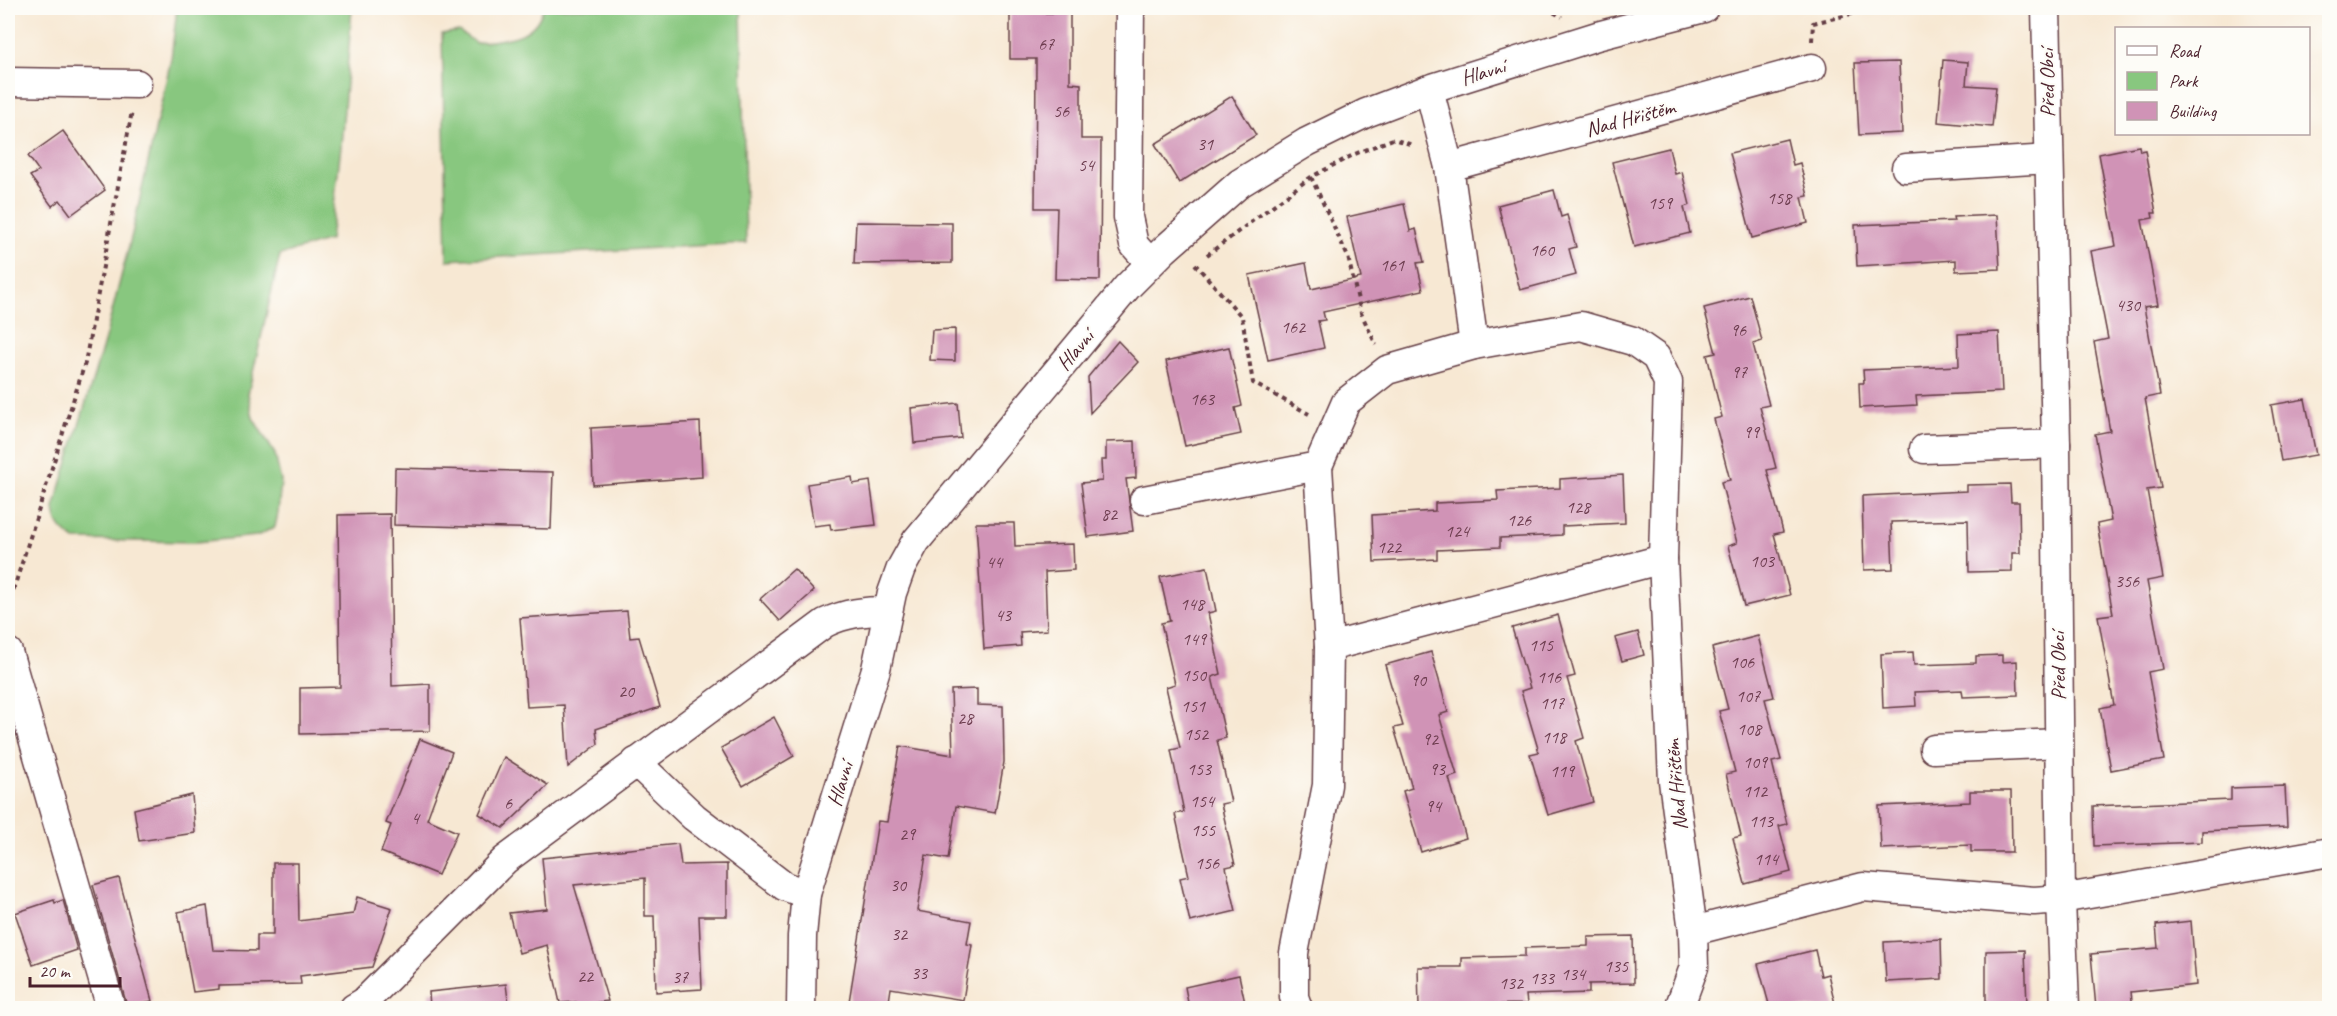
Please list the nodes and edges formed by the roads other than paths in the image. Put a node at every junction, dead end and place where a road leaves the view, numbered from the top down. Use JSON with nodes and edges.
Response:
{"nodes":[{"id":1,"x":1130,"y":8,"type":"edge"},
{"id":2,"x":1704,"y":8,"type":"edge"},
{"id":3,"x":2046,"y":8,"type":"edge"},
{"id":4,"x":1812,"y":68,"type":"road end"},
{"id":5,"x":8,"y":82,"type":"edge"},
{"id":6,"x":138,"y":84,"type":"road end"},
{"id":7,"x":1429,"y":89,"type":"junction"},
{"id":8,"x":2049,"y":159,"type":"junction"},
{"id":9,"x":1449,"y":168,"type":"junction"},
{"id":10,"x":1905,"y":168,"type":"dead end"},
{"id":11,"x":1150,"y":263,"type":"junction"},
{"id":12,"x":1474,"y":345,"type":"junction"},
{"id":13,"x":2056,"y":444,"type":"junction"},
{"id":14,"x":1923,"y":449,"type":"dead end"},
{"id":15,"x":1318,"y":466,"type":"junction"},
{"id":16,"x":1144,"y":500,"type":"dead end"},
{"id":17,"x":1663,"y":559,"type":"junction"},
{"id":18,"x":888,"y":611,"type":"junction"},
{"id":19,"x":1329,"y":647,"type":"junction"},
{"id":20,"x":8,"y":652,"type":"edge"},
{"id":21,"x":2059,"y":743,"type":"junction"},
{"id":22,"x":1934,"y":749,"type":"dead end"},
{"id":23,"x":636,"y":762,"type":"junction"},
{"id":24,"x":2330,"y":852,"type":"edge"},
{"id":25,"x":806,"y":894,"type":"junction"},
{"id":26,"x":2061,"y":899,"type":"junction"},
{"id":27,"x":1693,"y":931,"type":"junction"},
{"id":28,"x":111,"y":1008,"type":"edge"},
{"id":29,"x":354,"y":1008,"type":"edge"},
{"id":30,"x":801,"y":1008,"type":"edge"},
{"id":31,"x":1298,"y":1008,"type":"edge"},
{"id":32,"x":1679,"y":1008,"type":"edge"},
{"id":33,"x":2065,"y":1008,"type":"edge"}],
"edges":[{"from":1,"to":11,"type":"street"},
{"from":2,"to":7,"type":"street","name":"Hlavní"},
{"from":3,"to":8,"type":"street","name":"Před Obcí"},
{"from":4,"to":9,"type":"street","name":"Nad Hřištěm"},
{"from":5,"to":6,"type":"street"},
{"from":7,"to":9,"type":"street"},
{"from":7,"to":11,"type":"street","name":"Hlavní"},
{"from":8,"to":10,"type":"street"},
{"from":8,"to":13,"type":"street","name":"Před Obcí"},
{"from":9,"to":12,"type":"street"},
{"from":11,"to":18,"type":"street","name":"Hlavní"},
{"from":12,"to":15,"type":"street","name":"Nad Hřištěm"},
{"from":12,"to":17,"type":"street","name":"Nad Hřištěm"},
{"from":13,"to":14,"type":"street"},
{"from":13,"to":21,"type":"street","name":"Před Obcí"},
{"from":15,"to":16,"type":"street"},
{"from":15,"to":19,"type":"street","name":"Nad Hřištěm"},
{"from":17,"to":19,"type":"street"},
{"from":17,"to":27,"type":"street","name":"Nad Hřištěm"},
{"from":18,"to":23,"type":"street"},
{"from":18,"to":25,"type":"street","name":"Hlavní"},
{"from":19,"to":31,"type":"street","name":"Nad Hřištěm"},
{"from":20,"to":28,"type":"street"},
{"from":21,"to":22,"type":"street"},
{"from":21,"to":26,"type":"street","name":"Před Obcí"},
{"from":23,"to":25,"type":"street"},
{"from":23,"to":29,"type":"street"},
{"from":24,"to":26,"type":"street"},
{"from":25,"to":30,"type":"street","name":"Hlavní"},
{"from":26,"to":27,"type":"street"},
{"from":26,"to":33,"type":"street","name":"Před Obcí"},
{"from":27,"to":32,"type":"street","name":"Nad Hřištěm"}]}
